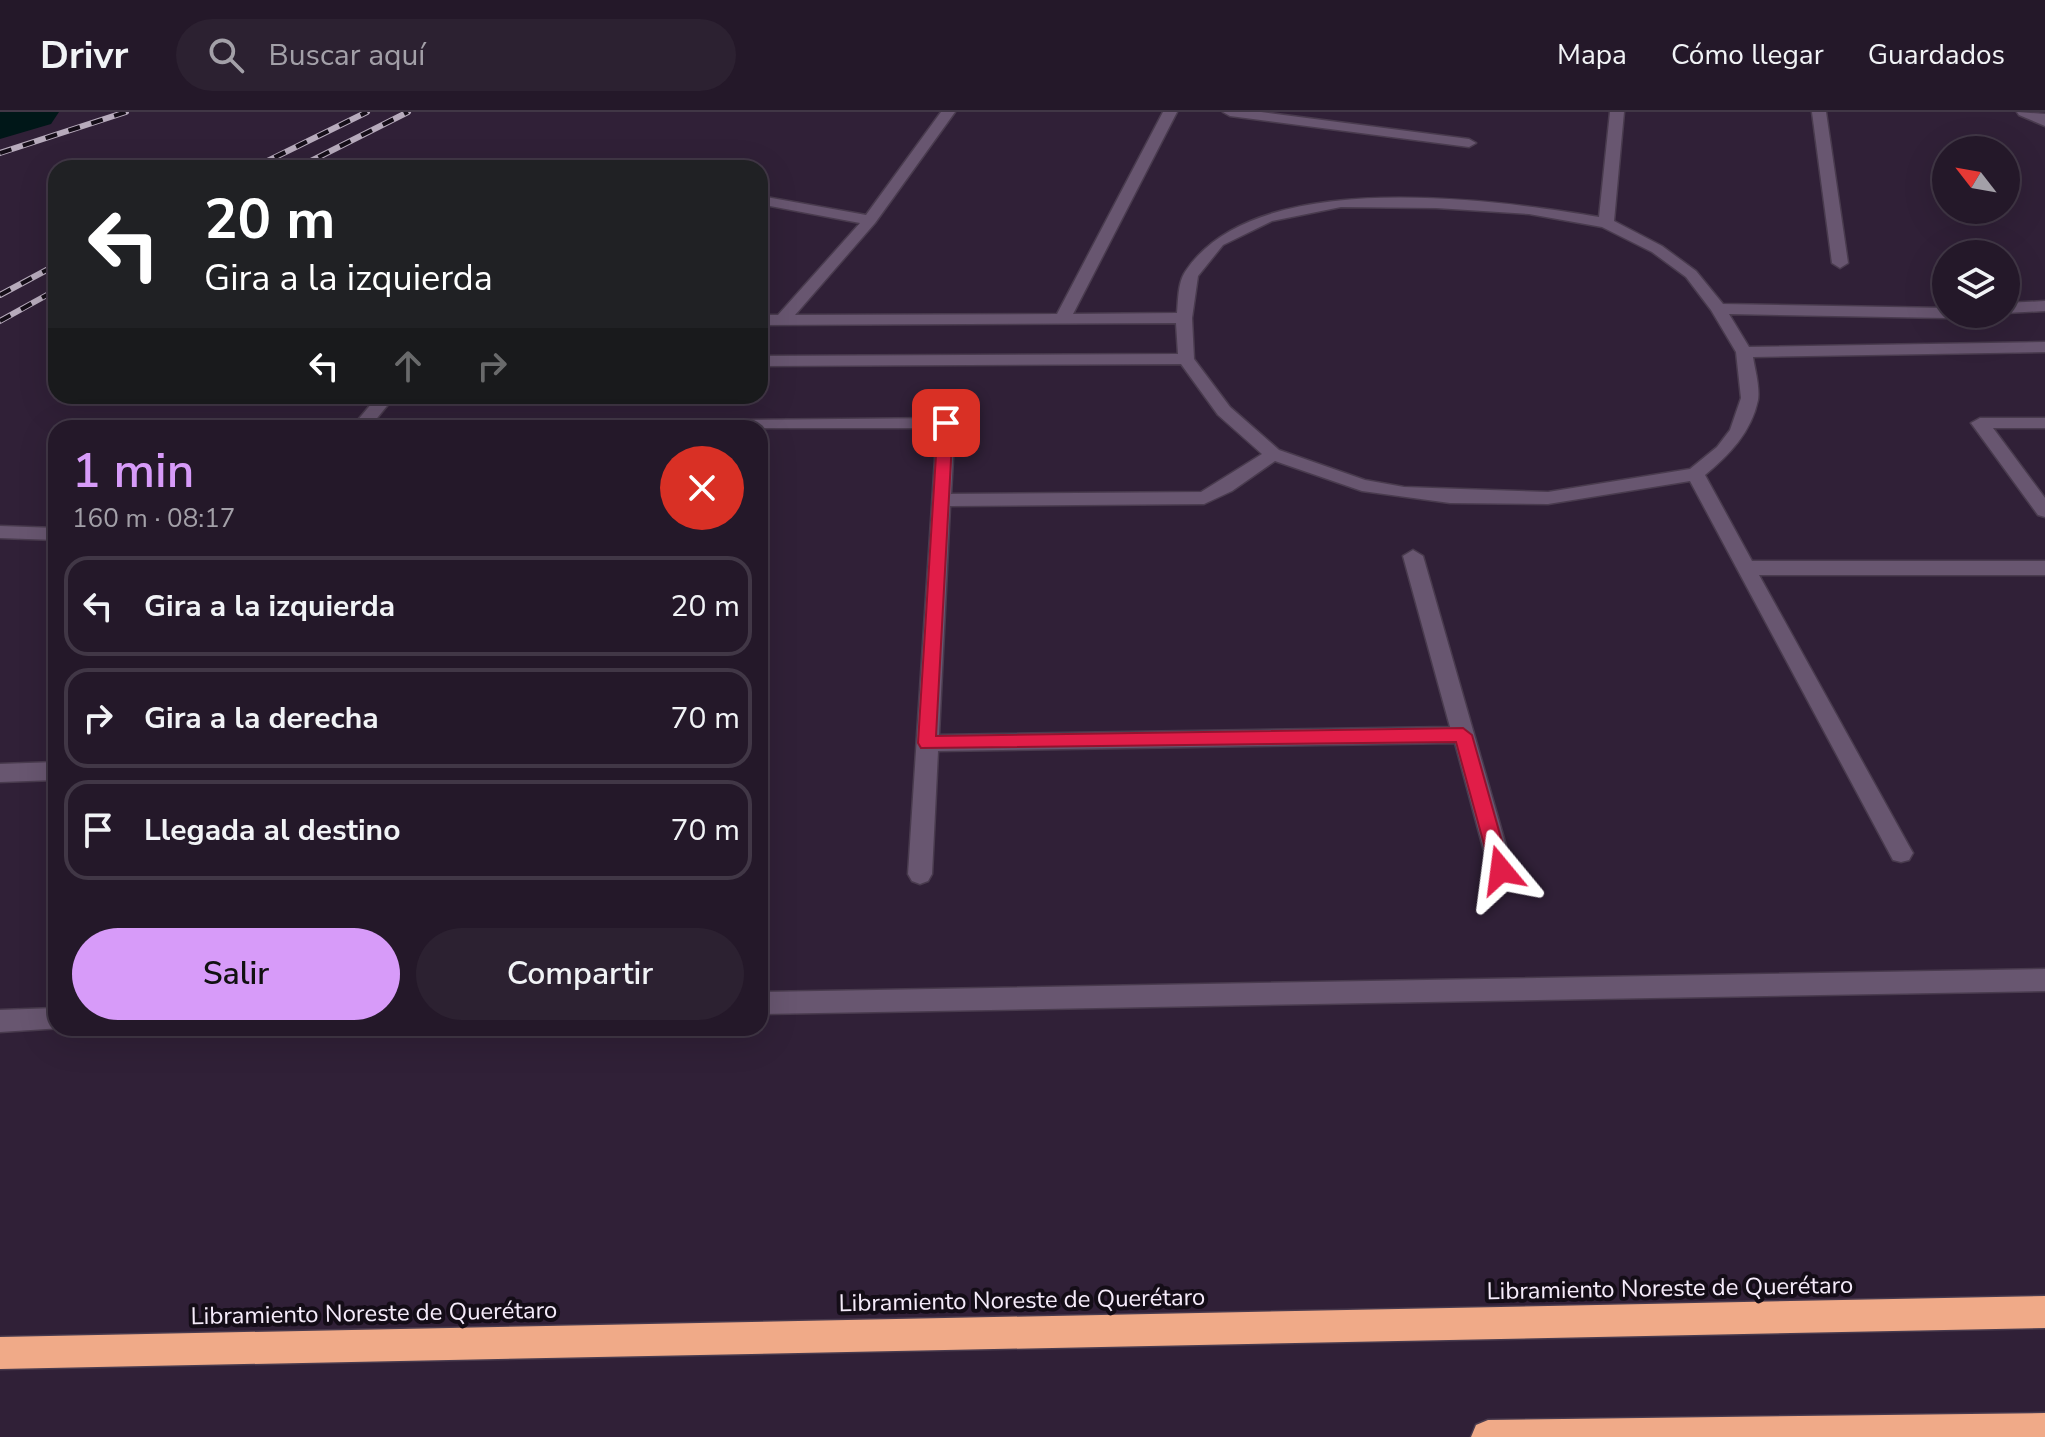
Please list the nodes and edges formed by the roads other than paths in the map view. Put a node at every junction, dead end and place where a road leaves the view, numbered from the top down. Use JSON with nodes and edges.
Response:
{"nodes":[{"id":1,"x":948,"y":112,"type":"edge"},
{"id":2,"x":1170,"y":112,"type":"edge"},
{"id":3,"x":1230,"y":112,"type":"edge"},
{"id":4,"x":1617,"y":112,"type":"edge"},
{"id":5,"x":1819,"y":112,"type":"edge"},
{"id":6,"x":2024,"y":112,"type":"edge"},
{"id":7,"x":2045,"y":122,"type":"edge"},
{"id":8,"x":1469,"y":143,"type":"dead end"},
{"id":9,"x":768,"y":201,"type":"edge"},
{"id":10,"x":870,"y":220,"type":"junction"},
{"id":11,"x":1606,"y":223,"type":"junction"},
{"id":12,"x":1840,"y":263,"type":"dead end"},
{"id":13,"x":2045,"y":306,"type":"edge"},
{"id":14,"x":2020,"y":307,"type":"edge"},
{"id":15,"x":1718,"y":309,"type":"junction"},
{"id":16,"x":1932,"y":313,"type":"edge"},
{"id":17,"x":1184,"y":318,"type":"junction"},
{"id":18,"x":1062,"y":319,"type":"junction"},
{"id":19,"x":768,"y":320,"type":"edge"},
{"id":20,"x":782,"y":320,"type":"junction"},
{"id":21,"x":2045,"y":347,"type":"edge"},
{"id":22,"x":1744,"y":352,"type":"junction"},
{"id":23,"x":1186,"y":359,"type":"junction"},
{"id":24,"x":768,"y":361,"type":"edge"},
{"id":25,"x":380,"y":404,"type":"edge"},
{"id":26,"x":367,"y":420,"type":"edge"},
{"id":27,"x":2045,"y":423,"type":"edge"},
{"id":28,"x":768,"y":424,"type":"edge"},
{"id":29,"x":1273,"y":454,"type":"junction"},
{"id":30,"x":1695,"y":474,"type":"junction"},
{"id":31,"x":941,"y":500,"type":"junction"},
{"id":32,"x":2045,"y":511,"type":"edge"},
{"id":33,"x":0,"y":532,"type":"edge"},
{"id":34,"x":48,"y":534,"type":"edge"},
{"id":35,"x":1413,"y":556,"type":"dead end"},
{"id":36,"x":1745,"y":568,"type":"junction"},
{"id":37,"x":2045,"y":568,"type":"edge"},
{"id":38,"x":1463,"y":735,"type":"junction"},
{"id":39,"x":927,"y":743,"type":"junction"},
{"id":40,"x":48,"y":771,"type":"edge"},
{"id":41,"x":0,"y":773,"type":"edge"},
{"id":42,"x":1901,"y":853,"type":"dead end"},
{"id":43,"x":1501,"y":870,"type":"dead end"},
{"id":44,"x":920,"y":874,"type":"dead end"},
{"id":45,"x":2045,"y":980,"type":"edge"},
{"id":46,"x":768,"y":1003,"type":"edge"},
{"id":47,"x":48,"y":1019,"type":"edge"},
{"id":48,"x":0,"y":1021,"type":"edge"},
{"id":49,"x":2045,"y":1312,"type":"edge"},
{"id":50,"x":0,"y":1353,"type":"edge"},
{"id":51,"x":2045,"y":1430,"type":"edge"},
{"id":52,"x":1488,"y":1437,"type":"edge"}],
"edges":[{"from":1,"to":10,"type":"street"},
{"from":2,"to":18,"type":"street"},
{"from":3,"to":8,"type":"street"},
{"from":4,"to":11,"type":"street"},
{"from":5,"to":12,"type":"street"},
{"from":6,"to":7,"type":"street"},
{"from":9,"to":10,"type":"street"},
{"from":10,"to":20,"type":"street"},
{"from":11,"to":15,"type":"street"},
{"from":11,"to":17,"type":"street"},
{"from":13,"to":14,"type":"street"},
{"from":15,"to":16,"type":"street"},
{"from":15,"to":22,"type":"street"},
{"from":17,"to":18,"type":"street"},
{"from":17,"to":23,"type":"street"},
{"from":18,"to":20,"type":"street"},
{"from":19,"to":20,"type":"street"},
{"from":21,"to":22,"type":"street"},
{"from":22,"to":30,"type":"street"},
{"from":23,"to":24,"type":"street"},
{"from":23,"to":29,"type":"street"},
{"from":25,"to":26,"type":"street"},
{"from":27,"to":32,"type":"street"},
{"from":28,"to":31,"type":"street"},
{"from":29,"to":30,"type":"street"},
{"from":29,"to":31,"type":"street"},
{"from":30,"to":36,"type":"street"},
{"from":31,"to":39,"type":"street"},
{"from":33,"to":34,"type":"street"},
{"from":35,"to":38,"type":"street"},
{"from":36,"to":37,"type":"street"},
{"from":36,"to":42,"type":"street"},
{"from":38,"to":39,"type":"street"},
{"from":38,"to":43,"type":"street"},
{"from":39,"to":44,"type":"street"},
{"from":40,"to":41,"type":"street"},
{"from":45,"to":46,"type":"street"},
{"from":47,"to":48,"type":"street"},
{"from":49,"to":50,"type":"highway","name":"Libramiento Noreste de Querétaro"},
{"from":51,"to":52,"type":"highway"}]}
